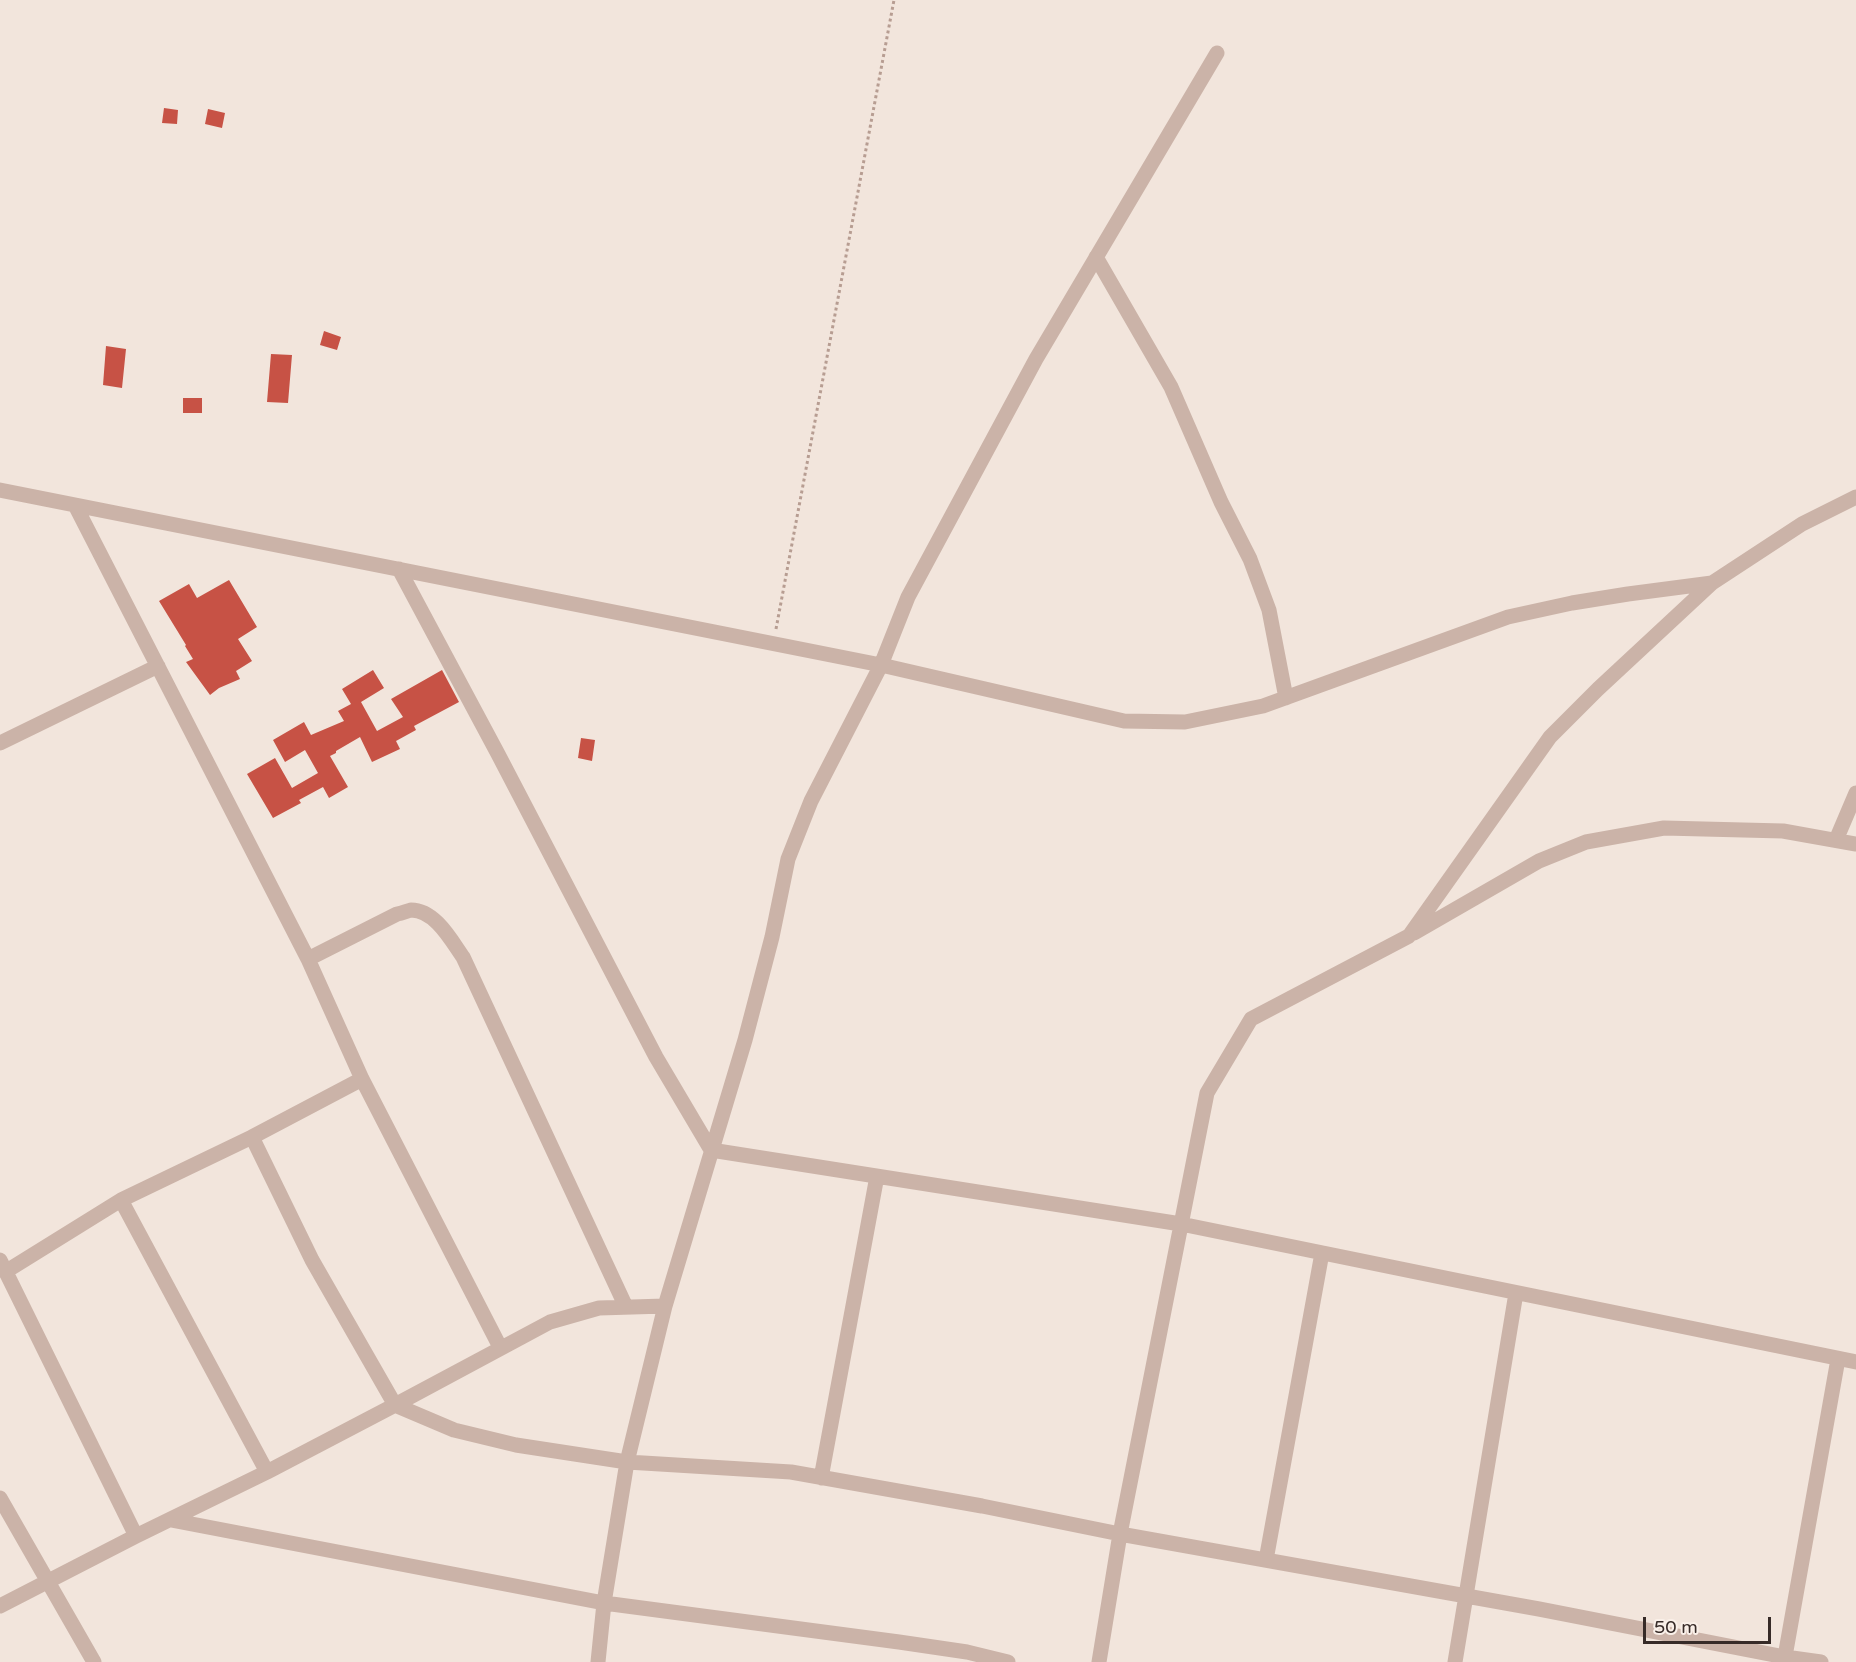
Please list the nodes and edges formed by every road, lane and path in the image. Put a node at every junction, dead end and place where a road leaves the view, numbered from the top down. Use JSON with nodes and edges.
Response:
{"nodes":[{"id":1,"x":894,"y":0,"type":"edge"},
{"id":2,"x":1217,"y":53,"type":"dead end"},
{"id":3,"x":1096,"y":257,"type":"junction"},
{"id":4,"x":0,"y":490,"type":"edge"},
{"id":5,"x":1856,"y":497,"type":"edge"},
{"id":6,"x":75,"y":505,"type":"junction"},
{"id":7,"x":399,"y":569,"type":"junction"},
{"id":8,"x":1712,"y":583,"type":"junction"},
{"id":9,"x":773,"y":643,"type":"junction"},
{"id":10,"x":881,"y":665,"type":"junction"},
{"id":11,"x":158,"y":666,"type":"junction"},
{"id":12,"x":1286,"y":698,"type":"junction"},
{"id":13,"x":0,"y":743,"type":"edge"},
{"id":14,"x":1856,"y":793,"type":"edge"},
{"id":15,"x":1836,"y":840,"type":"junction"},
{"id":16,"x":1856,"y":844,"type":"edge"},
{"id":17,"x":1408,"y":936,"type":"junction"},
{"id":18,"x":308,"y":959,"type":"junction"},
{"id":19,"x":362,"y":1079,"type":"junction"},
{"id":20,"x":252,"y":1137,"type":"junction"},
{"id":21,"x":711,"y":1150,"type":"junction"},
{"id":22,"x":877,"y":1176,"type":"junction"},
{"id":23,"x":121,"y":1200,"type":"junction"},
{"id":24,"x":1181,"y":1224,"type":"junction"},
{"id":25,"x":1322,"y":1253,"type":"junction"},
{"id":26,"x":3,"y":1266,"type":"edge"},
{"id":27,"x":1516,"y":1293,"type":"junction"},
{"id":28,"x":664,"y":1306,"type":"junction"},
{"id":29,"x":626,"y":1307,"type":"junction"},
{"id":30,"x":500,"y":1347,"type":"junction"},
{"id":31,"x":1838,"y":1359,"type":"junction"},
{"id":32,"x":1856,"y":1362,"type":"edge"},
{"id":33,"x":395,"y":1406,"type":"junction"},
{"id":34,"x":627,"y":1462,"type":"junction"},
{"id":35,"x":267,"y":1472,"type":"junction"},
{"id":36,"x":821,"y":1478,"type":"junction"},
{"id":37,"x":0,"y":1498,"type":"edge"},
{"id":38,"x":171,"y":1520,"type":"junction"},
{"id":39,"x":1120,"y":1534,"type":"junction"},
{"id":40,"x":136,"y":1536,"type":"junction"},
{"id":41,"x":1266,"y":1560,"type":"junction"},
{"id":42,"x":47,"y":1582,"type":"junction"},
{"id":43,"x":1466,"y":1596,"type":"junction"},
{"id":44,"x":604,"y":1603,"type":"junction"},
{"id":45,"x":0,"y":1606,"type":"edge"},
{"id":46,"x":966,"y":1657,"type":"edge"},
{"id":47,"x":1784,"y":1659,"type":"edge"},
{"id":48,"x":94,"y":1662,"type":"edge"},
{"id":49,"x":597,"y":1662,"type":"edge"},
{"id":50,"x":1008,"y":1662,"type":"edge"},
{"id":51,"x":1100,"y":1662,"type":"edge"},
{"id":52,"x":1455,"y":1662,"type":"edge"},
{"id":53,"x":1821,"y":1662,"type":"edge"}],
"edges":[{"from":1,"to":9,"type":"path"},
{"from":2,"to":3,"type":"street"},
{"from":3,"to":10,"type":"street"},
{"from":3,"to":12,"type":"street"},
{"from":4,"to":6,"type":"street"},
{"from":5,"to":8,"type":"street"},
{"from":6,"to":7,"type":"street"},
{"from":6,"to":11,"type":"street"},
{"from":7,"to":9,"type":"street"},
{"from":7,"to":21,"type":"street"},
{"from":8,"to":12,"type":"street"},
{"from":8,"to":17,"type":"street"},
{"from":9,"to":10,"type":"street"},
{"from":10,"to":12,"type":"street"},
{"from":10,"to":21,"type":"street"},
{"from":11,"to":13,"type":"street"},
{"from":11,"to":18,"type":"street"},
{"from":14,"to":15,"type":"street"},
{"from":15,"to":16,"type":"street"},
{"from":15,"to":17,"type":"street"},
{"from":17,"to":24,"type":"street"},
{"from":18,"to":19,"type":"street"},
{"from":18,"to":29,"type":"street"},
{"from":19,"to":20,"type":"street"},
{"from":19,"to":30,"type":"street"},
{"from":20,"to":23,"type":"street"},
{"from":20,"to":33,"type":"street"},
{"from":21,"to":22,"type":"street"},
{"from":21,"to":28,"type":"street"},
{"from":22,"to":24,"type":"street"},
{"from":22,"to":36,"type":"street"},
{"from":23,"to":26,"type":"street"},
{"from":23,"to":35,"type":"street"},
{"from":24,"to":25,"type":"street"},
{"from":24,"to":39,"type":"street"},
{"from":25,"to":27,"type":"street"},
{"from":25,"to":41,"type":"street"},
{"from":26,"to":40,"type":"street"},
{"from":27,"to":31,"type":"street"},
{"from":27,"to":43,"type":"street"},
{"from":28,"to":29,"type":"street"},
{"from":28,"to":34,"type":"street"},
{"from":29,"to":30,"type":"street"},
{"from":30,"to":33,"type":"street"},
{"from":31,"to":32,"type":"street"},
{"from":31,"to":47,"type":"street"},
{"from":33,"to":34,"type":"street"},
{"from":33,"to":35,"type":"street"},
{"from":34,"to":36,"type":"street"},
{"from":34,"to":44,"type":"street"},
{"from":35,"to":38,"type":"street"},
{"from":36,"to":39,"type":"street"},
{"from":37,"to":42,"type":"street"},
{"from":38,"to":40,"type":"street"},
{"from":38,"to":44,"type":"street"},
{"from":39,"to":41,"type":"street"},
{"from":39,"to":51,"type":"street"},
{"from":40,"to":42,"type":"street"},
{"from":41,"to":43,"type":"street"},
{"from":42,"to":45,"type":"street"},
{"from":42,"to":48,"type":"street"},
{"from":43,"to":47,"type":"street"},
{"from":43,"to":52,"type":"street"},
{"from":44,"to":46,"type":"street"},
{"from":44,"to":49,"type":"street"},
{"from":46,"to":50,"type":"street"},
{"from":47,"to":53,"type":"street"}]}
